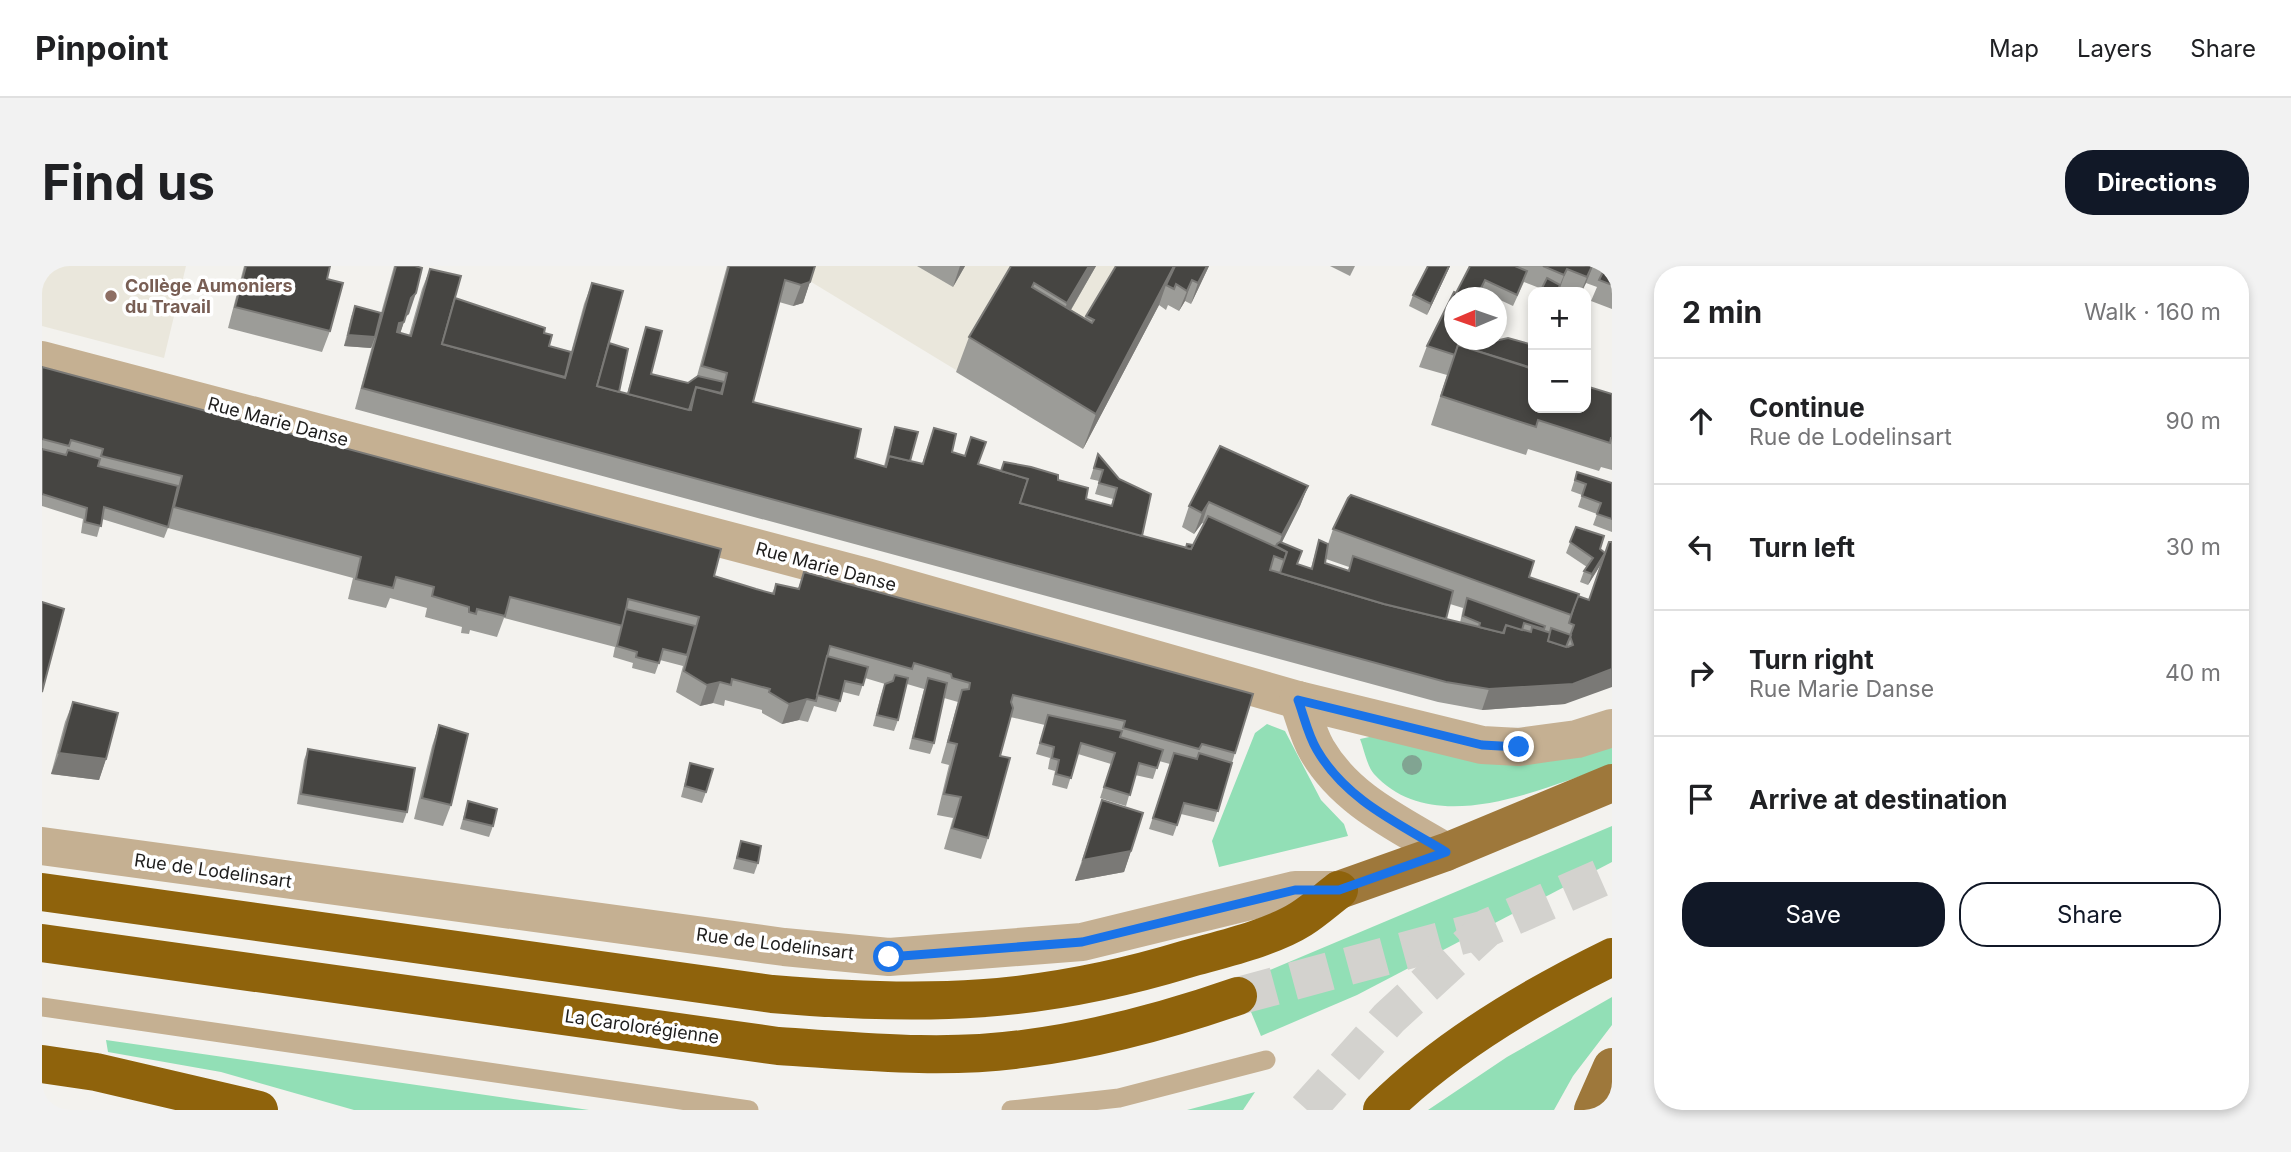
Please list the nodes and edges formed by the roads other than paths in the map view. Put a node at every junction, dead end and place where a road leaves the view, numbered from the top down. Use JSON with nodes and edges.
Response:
{"nodes":[{"id":1,"x":42,"y":360,"type":"edge"},
{"id":2,"x":1298,"y":700,"type":"junction"},
{"id":3,"x":1612,"y":728,"type":"edge"},
{"id":4,"x":1612,"y":783,"type":"edge"},
{"id":5,"x":42,"y":846,"type":"edge"},
{"id":6,"x":1446,"y":852,"type":"junction"},
{"id":7,"x":1339,"y":890,"type":"junction"},
{"id":8,"x":42,"y":892,"type":"edge"},
{"id":9,"x":42,"y":943,"type":"edge"},
{"id":10,"x":1612,"y":957,"type":"edge"},
{"id":11,"x":1238,"y":996,"type":"tunnel mouth"},
{"id":12,"x":42,"y":1007,"type":"edge"},
{"id":13,"x":1266,"y":1060,"type":"dead end"},
{"id":14,"x":42,"y":1064,"type":"edge"},
{"id":15,"x":1612,"y":1067,"type":"edge"},
{"id":16,"x":259,"y":1110,"type":"edge"},
{"id":17,"x":749,"y":1110,"type":"edge"},
{"id":18,"x":1011,"y":1110,"type":"edge"},
{"id":19,"x":1382,"y":1110,"type":"edge"},
{"id":20,"x":1594,"y":1110,"type":"edge"}],
"edges":[{"from":1,"to":2,"type":"street","name":"Rue Marie Danse"},
{"from":2,"to":3,"type":"street","name":"Rue Marie Danse"},
{"from":2,"to":6,"type":"street"},
{"from":4,"to":6,"type":"main road","name":"Rue de Lodelinsart"},
{"from":5,"to":7,"type":"street","name":"Rue de Lodelinsart"},
{"from":6,"to":7,"type":"main road","name":"Rue de Lodelinsart"},
{"from":7,"to":8,"type":"highway"},
{"from":9,"to":11,"type":"highway","name":"La Carolorégienne"},
{"from":10,"to":19,"type":"highway"},
{"from":12,"to":17,"type":"lane"},
{"from":13,"to":18,"type":"lane"},
{"from":14,"to":16,"type":"highway"},
{"from":15,"to":20,"type":"main road"}]}
